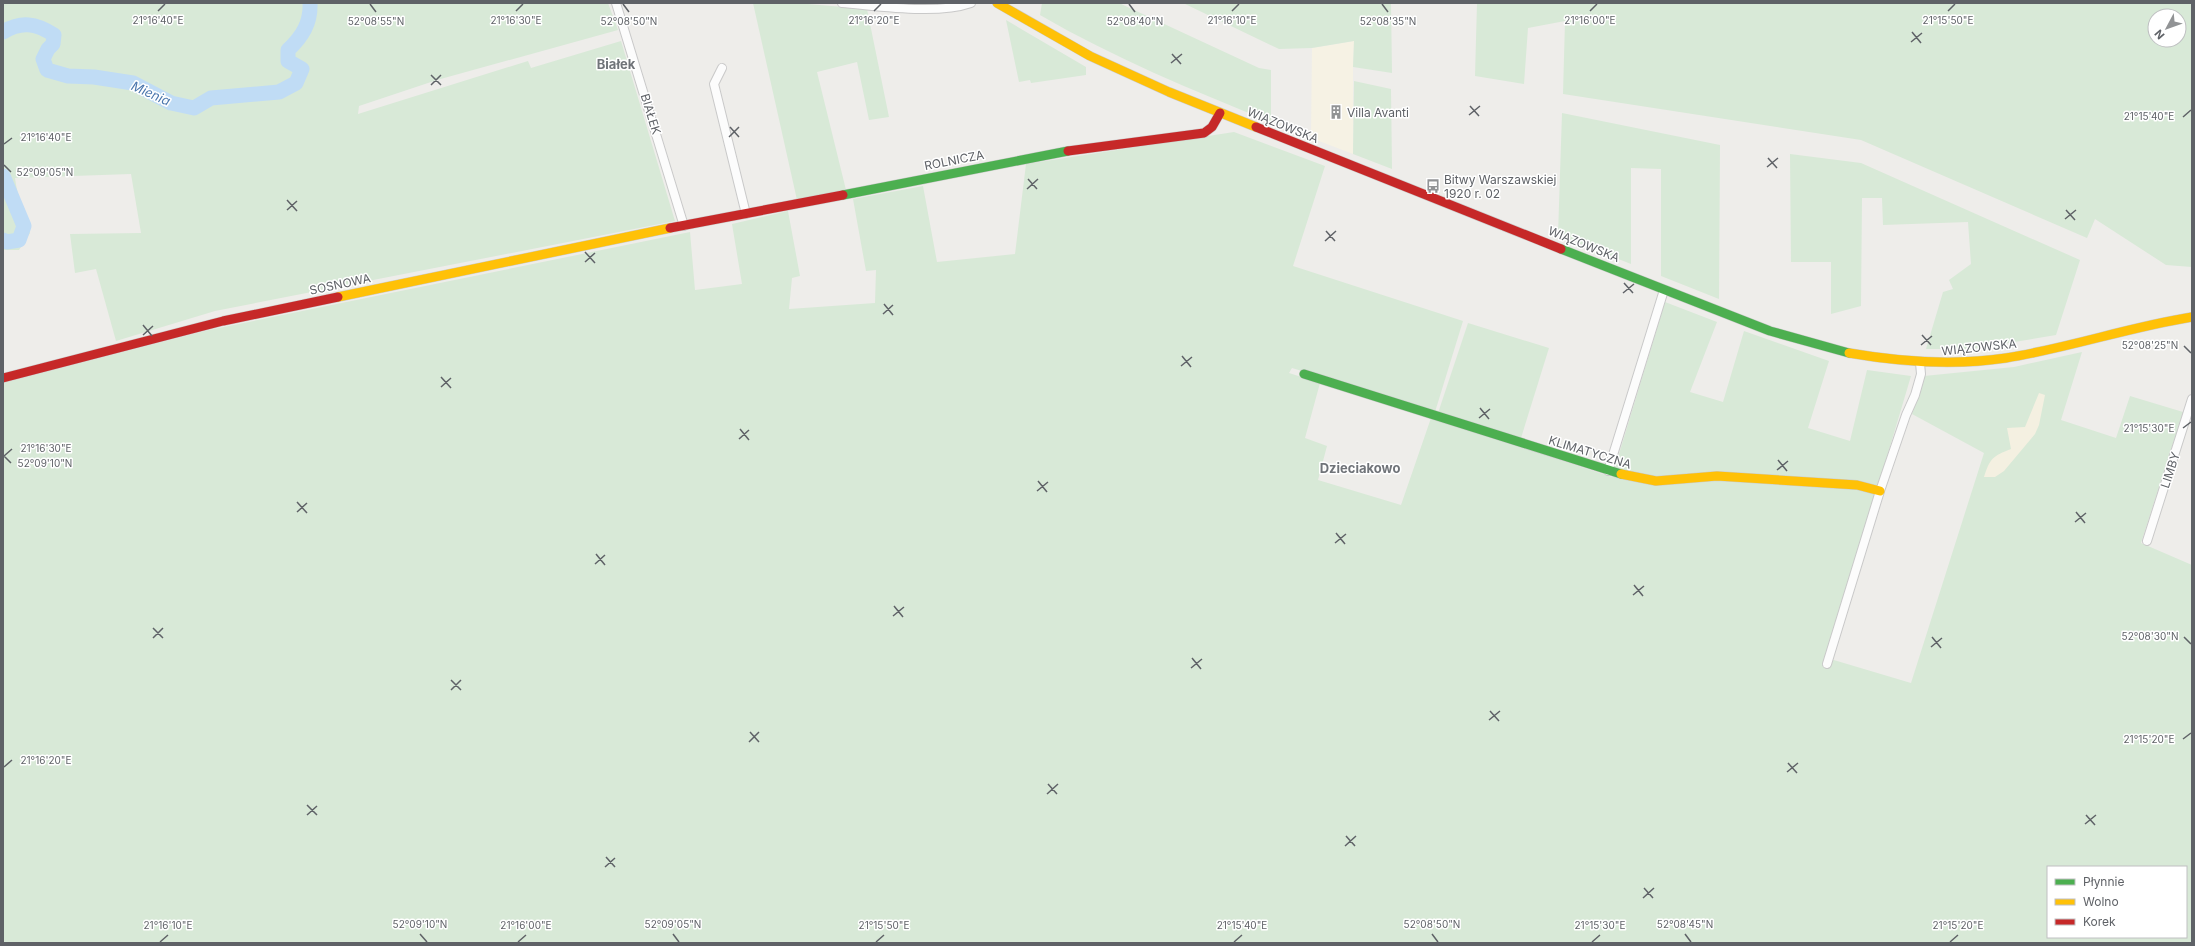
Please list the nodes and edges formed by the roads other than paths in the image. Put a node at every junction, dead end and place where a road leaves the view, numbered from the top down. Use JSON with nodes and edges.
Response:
{"nodes":[{"id":1,"x":616,"y":3,"type":"edge"},
{"id":2,"x":842,"y":3,"type":"edge"},
{"id":3,"x":971,"y":3,"type":"edge"},
{"id":4,"x":996,"y":3,"type":"edge"},
{"id":5,"x":722,"y":68,"type":"dead end"},
{"id":6,"x":1220,"y":113,"type":"junction"},
{"id":7,"x":746,"y":214,"type":"junction"},
{"id":8,"x":684,"y":226,"type":"junction"},
{"id":9,"x":1664,"y":290,"type":"junction"},
{"id":10,"x":2192,"y":317,"type":"edge"},
{"id":11,"x":1920,"y":363,"type":"junction"},
{"id":12,"x":1304,"y":374,"type":"dead end"},
{"id":13,"x":3,"y":378,"type":"edge"},
{"id":14,"x":2192,"y":399,"type":"edge"},
{"id":15,"x":1608,"y":471,"type":"junction"},
{"id":16,"x":1880,"y":491,"type":"junction"},
{"id":17,"x":2147,"y":541,"type":"dead end"},
{"id":18,"x":1827,"y":664,"type":"dead end"}],
"edges":[{"from":1,"to":8,"type":"street","name":"BIAŁEK"},
{"from":2,"to":3,"type":"street"},
{"from":4,"to":6,"type":"street","name":"WIĄZOWSKA"},
{"from":5,"to":7,"type":"street"},
{"from":6,"to":7,"type":"street","name":"ROLNICZA"},
{"from":6,"to":9,"type":"street","name":"WIĄZOWSKA"},
{"from":7,"to":8,"type":"street","name":"ROLNICZA"},
{"from":8,"to":13,"type":"street","name":"SOSNOWA"},
{"from":9,"to":11,"type":"street","name":"WIĄZOWSKA"},
{"from":9,"to":15,"type":"street"},
{"from":10,"to":11,"type":"street","name":"WIĄZOWSKA"},
{"from":11,"to":16,"type":"street"},
{"from":12,"to":15,"type":"street","name":"KLIMATYCZNA"},
{"from":14,"to":17,"type":"street","name":"LIMBY"},
{"from":15,"to":16,"type":"street","name":"KLIMATYCZNA"},
{"from":16,"to":18,"type":"street"}]}
